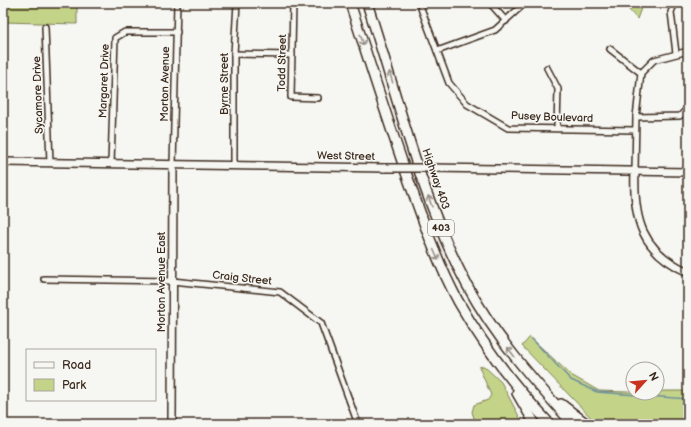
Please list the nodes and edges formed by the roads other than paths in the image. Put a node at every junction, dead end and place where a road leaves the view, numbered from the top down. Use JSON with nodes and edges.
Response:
{"nodes":[{"id":1,"x":177,"y":3,"type":"edge"},
{"id":2,"x":237,"y":3,"type":"edge"},
{"id":3,"x":292,"y":3,"type":"edge"},
{"id":4,"x":350,"y":3,"type":"edge"},
{"id":5,"x":367,"y":3,"type":"edge"},
{"id":6,"x":419,"y":3,"type":"edge"},
{"id":7,"x":490,"y":3,"type":"edge"},
{"id":8,"x":525,"y":3,"type":"edge"},
{"id":9,"x":676,"y":3,"type":"edge"},
{"id":10,"x":506,"y":21,"type":"junction"},
{"id":11,"x":45,"y":27,"type":"dead end"},
{"id":12,"x":177,"y":32,"type":"junction"},
{"id":13,"x":610,"y":49,"type":"dead end"},
{"id":14,"x":436,"y":51,"type":"junction"},
{"id":15,"x":688,"y":51,"type":"edge"},
{"id":16,"x":676,"y":53,"type":"junction"},
{"id":17,"x":234,"y":54,"type":"junction"},
{"id":18,"x":292,"y":55,"type":"junction"},
{"id":19,"x":547,"y":68,"type":"dead end"},
{"id":20,"x":641,"y":73,"type":"junction"},
{"id":21,"x":318,"y":98,"type":"dead end"},
{"id":22,"x":684,"y":112,"type":"dead end"},
{"id":23,"x":636,"y":116,"type":"junction"},
{"id":24,"x":558,"y":127,"type":"junction"},
{"id":25,"x":635,"y":130,"type":"junction"},
{"id":26,"x":3,"y":162,"type":"edge"},
{"id":27,"x":50,"y":163,"type":"junction"},
{"id":28,"x":111,"y":164,"type":"junction"},
{"id":29,"x":173,"y":165,"type":"junction"},
{"id":30,"x":234,"y":166,"type":"junction"},
{"id":31,"x":635,"y":171,"type":"junction"},
{"id":32,"x":688,"y":172,"type":"edge"},
{"id":33,"x":688,"y":272,"type":"edge"},
{"id":34,"x":44,"y":279,"type":"dead end"},
{"id":35,"x":172,"y":281,"type":"junction"},
{"id":36,"x":502,"y":368,"type":"junction"},
{"id":37,"x":525,"y":370,"type":"junction"},
{"id":38,"x":172,"y":424,"type":"edge"},
{"id":39,"x":358,"y":424,"type":"edge"},
{"id":40,"x":535,"y":424,"type":"edge"},
{"id":41,"x":550,"y":424,"type":"edge"},
{"id":42,"x":573,"y":424,"type":"edge"},
{"id":43,"x":587,"y":424,"type":"edge"}],
"edges":[{"from":1,"to":12,"type":"street","name":"Morton Avenue"},
{"from":2,"to":17,"type":"street","name":"Byrne Street"},
{"from":3,"to":18,"type":"street","name":"Todd Street"},
{"from":4,"to":36,"type":"highway","number":"403","one_way":true},
{"from":37,"to":5,"type":"highway","name":"Highway 403","number":"403","one_way":true},
{"from":6,"to":14,"type":"street","name":"Pusey Boulevard"},
{"from":7,"to":10,"type":"street"},
{"from":8,"to":10,"type":"street"},
{"from":9,"to":16,"type":"street"},
{"from":10,"to":14,"type":"street"},
{"from":11,"to":27,"type":"street","name":"Sycamore Drive"},
{"from":12,"to":28,"type":"street","name":"Margaret Drive"},
{"from":12,"to":29,"type":"street","name":"Morton Avenue"},
{"from":13,"to":20,"type":"street"},
{"from":14,"to":24,"type":"street","name":"Pusey Boulevard"},
{"from":15,"to":16,"type":"street"},
{"from":16,"to":20,"type":"street"},
{"from":17,"to":18,"type":"street"},
{"from":17,"to":30,"type":"street","name":"Byrne Street"},
{"from":18,"to":21,"type":"street","name":"Todd Street"},
{"from":19,"to":24,"type":"street"},
{"from":20,"to":23,"type":"street"},
{"from":22,"to":23,"type":"street"},
{"from":23,"to":25,"type":"street"},
{"from":24,"to":25,"type":"street","name":"Pusey Boulevard"},
{"from":25,"to":31,"type":"street"},
{"from":26,"to":27,"type":"main road","name":"West Street"},
{"from":27,"to":28,"type":"main road","name":"West Street"},
{"from":28,"to":29,"type":"main road","name":"West Street"},
{"from":29,"to":30,"type":"main road","name":"West Street"},
{"from":29,"to":35,"type":"main road","name":"Morton Avenue East"},
{"from":30,"to":31,"type":"main road","name":"West Street","bridge":true},
{"from":31,"to":32,"type":"main road","name":"West Street"},
{"from":31,"to":33,"type":"main road"},
{"from":34,"to":35,"type":"street","name":"Craig Street"},
{"from":35,"to":38,"type":"main road","name":"Morton Avenue East"},
{"from":35,"to":39,"type":"street","name":"Craig Street"},
{"from":36,"to":40,"type":"highway"},
{"from":36,"to":41,"type":"highway","number":"403"},
{"from":37,"to":42,"type":"highway","name":"Highway 403","number":"403"},
{"from":37,"to":43,"type":"highway"}]}
